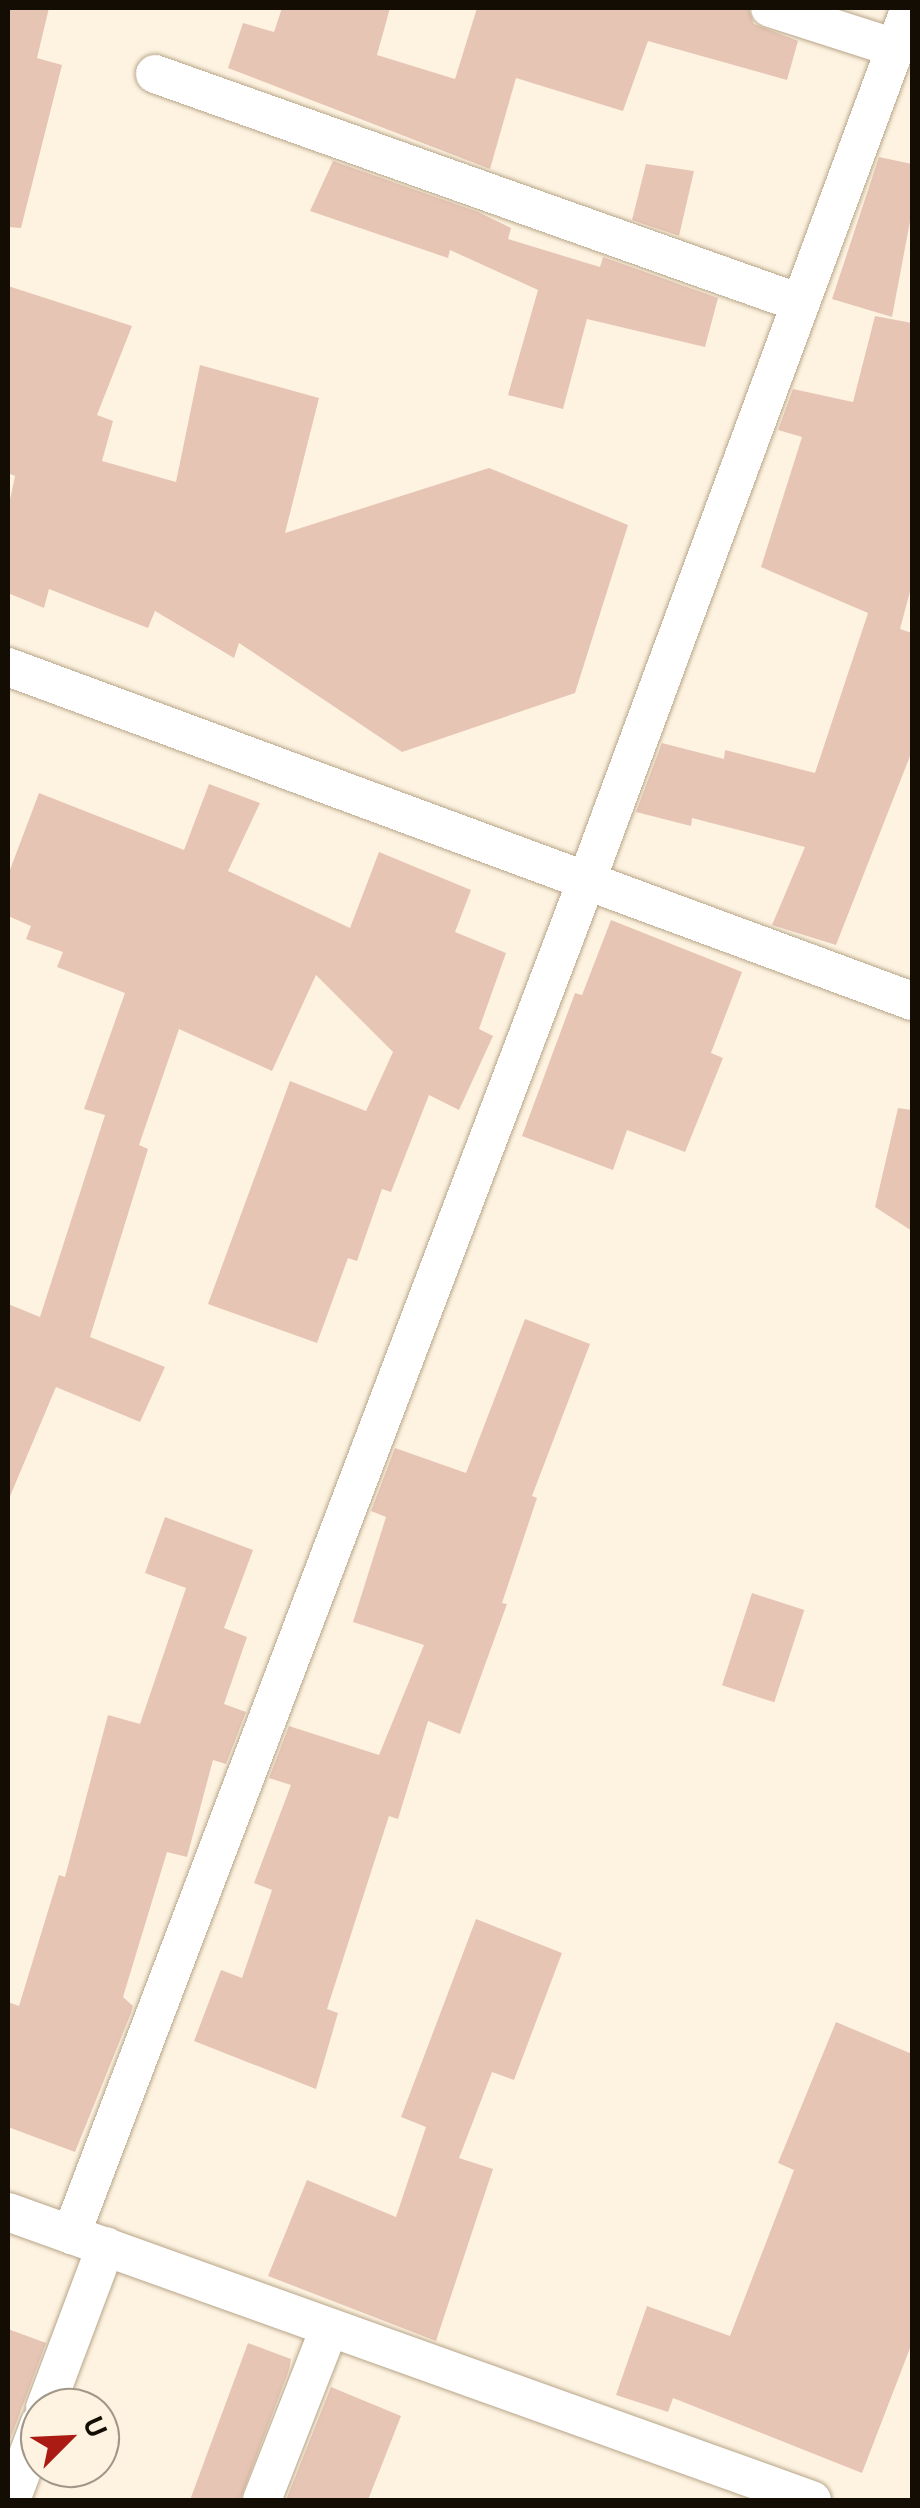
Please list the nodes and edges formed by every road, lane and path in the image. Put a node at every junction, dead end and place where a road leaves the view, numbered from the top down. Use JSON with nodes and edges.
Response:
{"nodes":[{"id":1,"x":770,"y":8,"type":"edge"},
{"id":2,"x":910,"y":8,"type":"edge"},
{"id":3,"x":895,"y":48,"type":"junction"},
{"id":4,"x":155,"y":74,"type":"dead end"},
{"id":5,"x":800,"y":304,"type":"junction"},
{"id":6,"x":8,"y":667,"type":"edge"},
{"id":7,"x":588,"y":876,"type":"junction"},
{"id":8,"x":912,"y":1001,"type":"edge"},
{"id":9,"x":8,"y":2212,"type":"edge"},
{"id":10,"x":89,"y":2241,"type":"junction"},
{"id":11,"x":328,"y":2332,"type":"junction"},
{"id":12,"x":51,"y":2388,"type":"edge"},
{"id":13,"x":20,"y":2476,"type":"edge"},
{"id":14,"x":11,"y":2500,"type":"edge"},
{"id":15,"x":262,"y":2500,"type":"edge"},
{"id":16,"x":812,"y":2500,"type":"edge"}],
"edges":[{"from":1,"to":3,"type":"street"},
{"from":2,"to":3,"type":"street"},
{"from":3,"to":5,"type":"street"},
{"from":4,"to":5,"type":"street"},
{"from":5,"to":7,"type":"street"},
{"from":6,"to":7,"type":"street"},
{"from":7,"to":8,"type":"street"},
{"from":7,"to":10,"type":"street"},
{"from":9,"to":10,"type":"street"},
{"from":10,"to":11,"type":"street"},
{"from":10,"to":12,"type":"street"},
{"from":11,"to":15,"type":"street"},
{"from":11,"to":16,"type":"street"},
{"from":13,"to":14,"type":"street"}]}
